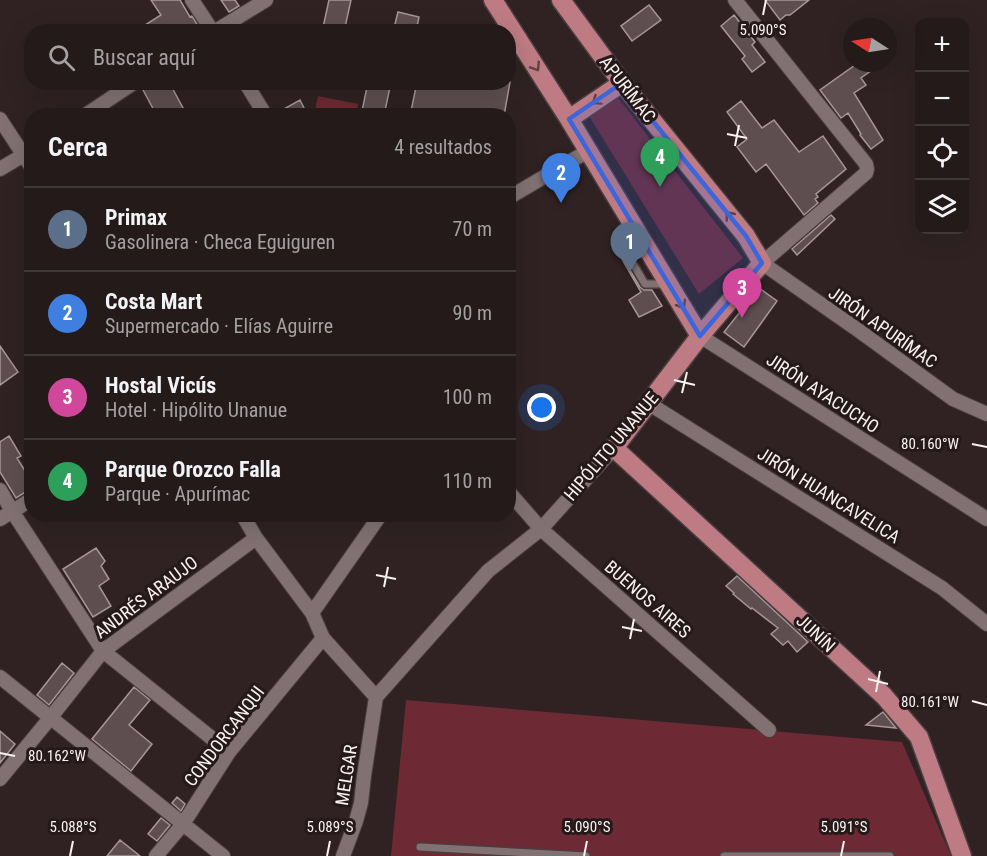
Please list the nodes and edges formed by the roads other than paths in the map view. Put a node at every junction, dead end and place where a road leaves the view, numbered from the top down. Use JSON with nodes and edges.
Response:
{"nodes":[{"id":1,"x":192,"y":0,"type":"edge"},
{"id":2,"x":266,"y":0,"type":"edge"},
{"id":3,"x":493,"y":0,"type":"edge"},
{"id":4,"x":561,"y":0,"type":"edge"},
{"id":5,"x":735,"y":0,"type":"edge"},
{"id":6,"x":208,"y":24,"type":"edge"},
{"id":7,"x":226,"y":24,"type":"edge"},
{"id":8,"x":508,"y":24,"type":"edge"},
{"id":9,"x":516,"y":36,"type":"edge"},
{"id":10,"x":622,"y":83,"type":"junction"},
{"id":11,"x":123,"y":90,"type":"edge"},
{"id":12,"x":250,"y":90,"type":"edge"},
{"id":13,"x":96,"y":108,"type":"edge"},
{"id":14,"x":261,"y":108,"type":"edge"},
{"id":15,"x":0,"y":119,"type":"edge"},
{"id":16,"x":569,"y":119,"type":"junction"},
{"id":17,"x":24,"y":148,"type":"edge"},
{"id":18,"x":588,"y":151,"type":"junction"},
{"id":19,"x":24,"y":154,"type":"edge"},
{"id":20,"x":0,"y":169,"type":"edge"},
{"id":21,"x":516,"y":193,"type":"edge"},
{"id":22,"x":762,"y":263,"type":"junction"},
{"id":23,"x":700,"y":336,"type":"junction"},
{"id":24,"x":648,"y":402,"type":"junction"},
{"id":25,"x":987,"y":414,"type":"edge"},
{"id":26,"x":614,"y":448,"type":"junction"},
{"id":27,"x":0,"y":490,"type":"edge"},
{"id":28,"x":516,"y":500,"type":"edge"},
{"id":29,"x":24,"y":504,"type":"edge"},
{"id":30,"x":6,"y":515,"type":"edge"},
{"id":31,"x":987,"y":519,"type":"edge"},
{"id":32,"x":247,"y":522,"type":"edge"},
{"id":33,"x":375,"y":522,"type":"edge"},
{"id":34,"x":541,"y":529,"type":"junction"},
{"id":35,"x":256,"y":538,"type":"junction"},
{"id":36,"x":312,"y":613,"type":"junction"},
{"id":37,"x":987,"y":624,"type":"edge"},
{"id":38,"x":323,"y":638,"type":"junction"},
{"id":39,"x":103,"y":651,"type":"junction"},
{"id":40,"x":0,"y":677,"type":"edge"},
{"id":41,"x":376,"y":697,"type":"junction"},
{"id":42,"x":51,"y":717,"type":"junction"},
{"id":43,"x":769,"y":730,"type":"dead end"},
{"id":44,"x":230,"y":752,"type":"junction"},
{"id":45,"x":0,"y":779,"type":"edge"},
{"id":46,"x":183,"y":824,"type":"junction"},
{"id":47,"x":420,"y":846,"type":"dead end"},
{"id":48,"x":156,"y":856,"type":"edge"},
{"id":49,"x":223,"y":856,"type":"edge"},
{"id":50,"x":343,"y":856,"type":"edge"},
{"id":51,"x":586,"y":856,"type":"edge"},
{"id":52,"x":724,"y":856,"type":"edge"},
{"id":53,"x":890,"y":856,"type":"edge"},
{"id":54,"x":962,"y":856,"type":"edge"}],
"edges":[{"from":1,"to":6,"type":"street"},
{"from":2,"to":7,"type":"street"},
{"from":3,"to":8,"type":"main road","one_way":true},
{"from":4,"to":10,"type":"main road","name":"APURÍMAC"},
{"from":5,"to":22,"type":"street","name":"HIPÓLITO UNANUE"},
{"from":9,"to":16,"type":"main road","one_way":true},
{"from":10,"to":16,"type":"main road","one_way":true},
{"from":22,"to":10,"type":"main road","name":"APURÍMAC","one_way":true},
{"from":11,"to":13,"type":"street"},
{"from":12,"to":14,"type":"street"},
{"from":15,"to":17,"type":"street"},
{"from":16,"to":18,"type":"main road"},
{"from":18,"to":21,"type":"street"},
{"from":18,"to":23,"type":"main road","one_way":true},
{"from":19,"to":20,"type":"street"},
{"from":22,"to":23,"type":"main road","name":"HIPÓLITO UNANUE"},
{"from":22,"to":25,"type":"street","name":"JIRÓN APURÍMAC"},
{"from":23,"to":24,"type":"main road","name":"HIPÓLITO UNANUE"},
{"from":23,"to":31,"type":"street","name":"JIRÓN AYACUCHO"},
{"from":24,"to":26,"type":"main road","name":"HIPÓLITO UNANUE"},
{"from":24,"to":37,"type":"street","name":"JIRÓN HUANCAVELICA"},
{"from":26,"to":34,"type":"street","name":"HIPÓLITO UNANUE"},
{"from":26,"to":54,"type":"main road","name":"JUNÍN"},
{"from":27,"to":30,"type":"street"},
{"from":28,"to":34,"type":"street","name":"BUENOS AIRES"},
{"from":29,"to":30,"type":"street"},
{"from":30,"to":39,"type":"street"},
{"from":32,"to":35,"type":"street"},
{"from":33,"to":36,"type":"street"},
{"from":34,"to":41,"type":"street","name":"HIPÓLITO UNANUE"},
{"from":34,"to":43,"type":"street","name":"BUENOS AIRES"},
{"from":35,"to":36,"type":"street"},
{"from":35,"to":39,"type":"street","name":"ANDRÉS ARAUJO"},
{"from":36,"to":38,"type":"street"},
{"from":38,"to":41,"type":"street"},
{"from":38,"to":44,"type":"street","name":"CONDORCANQUI"},
{"from":39,"to":42,"type":"street","name":"ANDRÉS ARAUJO"},
{"from":39,"to":44,"type":"street"},
{"from":40,"to":42,"type":"street"},
{"from":41,"to":50,"type":"street","name":"MELGAR"},
{"from":42,"to":45,"type":"street","name":"ANDRÉS ARAUJO"},
{"from":42,"to":46,"type":"street"},
{"from":44,"to":46,"type":"street","name":"CONDORCANQUI"},
{"from":46,"to":48,"type":"street","name":"CONDORCANQUI"},
{"from":46,"to":49,"type":"street"},
{"from":47,"to":51,"type":"lane"},
{"from":52,"to":53,"type":"lane"}]}
